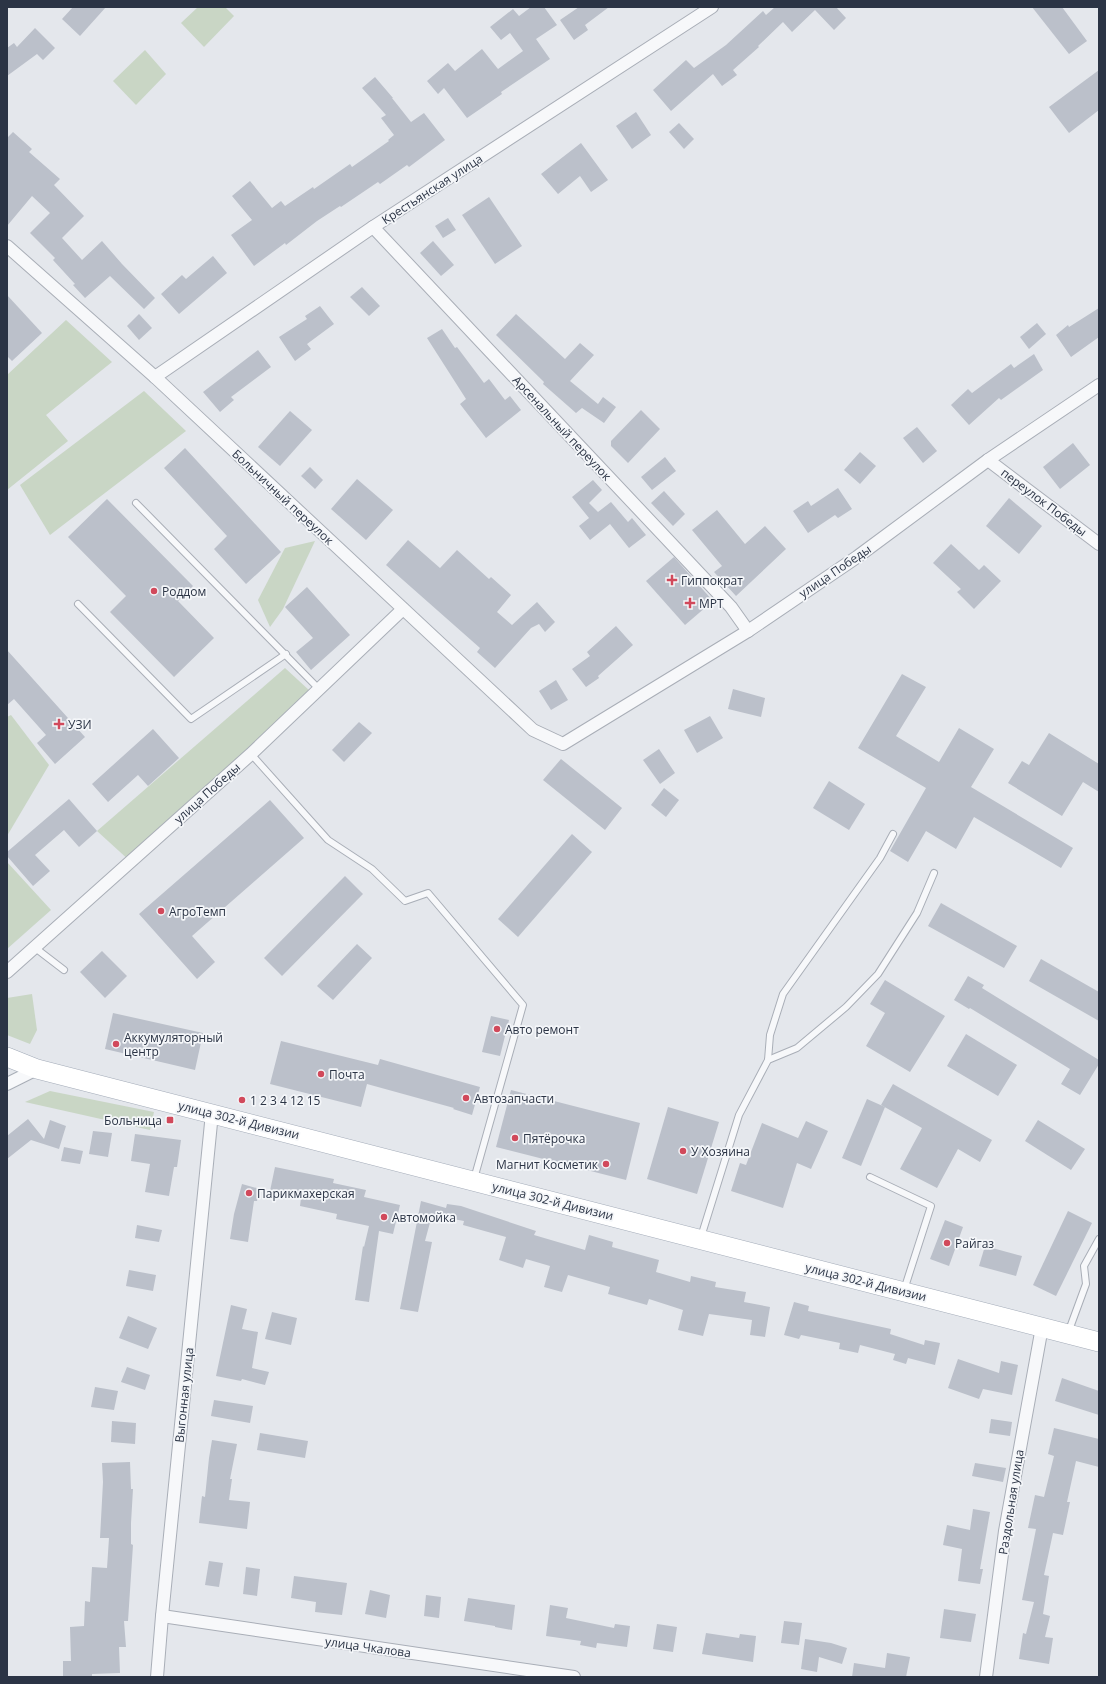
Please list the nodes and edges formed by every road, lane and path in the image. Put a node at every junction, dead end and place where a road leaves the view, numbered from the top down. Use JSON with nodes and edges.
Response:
{"nodes":[{"id":1,"x":708,"y":8,"type":"edge"},
{"id":2,"x":373,"y":227,"type":"junction"},
{"id":3,"x":7,"y":246,"type":"edge"},
{"id":4,"x":155,"y":377,"type":"junction"},
{"id":5,"x":1099,"y":384,"type":"edge"},
{"id":6,"x":988,"y":460,"type":"junction"},
{"id":7,"x":136,"y":503,"type":"dead end"},
{"id":8,"x":1099,"y":544,"type":"edge"},
{"id":9,"x":78,"y":604,"type":"dead end"},
{"id":10,"x":403,"y":609,"type":"junction"},
{"id":11,"x":748,"y":631,"type":"junction"},
{"id":12,"x":286,"y":654,"type":"junction"},
{"id":13,"x":319,"y":689,"type":"junction"},
{"id":14,"x":562,"y":744,"type":"joint"},
{"id":15,"x":251,"y":754,"type":"junction"},
{"id":16,"x":893,"y":834,"type":"dead end"},
{"id":17,"x":934,"y":873,"type":"dead end"},
{"id":18,"x":34,"y":947,"type":"junction"},
{"id":19,"x":64,"y":970,"type":"dead end"},
{"id":20,"x":7,"y":972,"type":"edge"},
{"id":21,"x":7,"y":1058,"type":"edge"},
{"id":22,"x":768,"y":1060,"type":"junction"},
{"id":23,"x":37,"y":1070,"type":"junction"},
{"id":24,"x":7,"y":1084,"type":"edge"},
{"id":25,"x":212,"y":1113,"type":"junction"},
{"id":26,"x":870,"y":1177,"type":"dead end"},
{"id":27,"x":473,"y":1180,"type":"junction"},
{"id":28,"x":700,"y":1239,"type":"junction"},
{"id":29,"x":1099,"y":1239,"type":"edge"},
{"id":30,"x":904,"y":1292,"type":"junction"},
{"id":31,"x":1042,"y":1327,"type":"junction"},
{"id":32,"x":1068,"y":1334,"type":"junction"},
{"id":33,"x":1099,"y":1342,"type":"edge"},
{"id":34,"x":162,"y":1616,"type":"junction"},
{"id":35,"x":158,"y":1677,"type":"edge"},
{"id":36,"x":574,"y":1677,"type":"edge"},
{"id":37,"x":986,"y":1677,"type":"edge"}],
"edges":[{"from":1,"to":2,"type":"street","name":"Крестьянская улица"},
{"from":2,"to":4,"type":"street","name":"Крестьянская улица"},
{"from":2,"to":11,"type":"street","name":"Арсенальный переулок"},
{"from":3,"to":4,"type":"street","name":"Больничный переулок"},
{"from":4,"to":10,"type":"street","name":"Больничный переулок"},
{"from":5,"to":6,"type":"street","name":"улица Победы"},
{"from":6,"to":8,"type":"street","name":"переулок Победы"},
{"from":6,"to":11,"type":"street","name":"улица Победы"},
{"from":7,"to":12,"type":"lane"},
{"from":9,"to":12,"type":"lane"},
{"from":10,"to":13,"type":"street","name":"улица Победы"},
{"from":10,"to":14,"type":"street","name":"Больничный переулок"},
{"from":11,"to":14,"type":"street","name":"улица Победы"},
{"from":12,"to":13,"type":"lane"},
{"from":13,"to":15,"type":"street","name":"улица Победы"},
{"from":15,"to":18,"type":"street","name":"улица Победы"},
{"from":15,"to":27,"type":"lane"},
{"from":16,"to":22,"type":"lane"},
{"from":17,"to":22,"type":"lane"},
{"from":18,"to":19,"type":"lane"},
{"from":18,"to":20,"type":"street","name":"улица Победы"},
{"from":21,"to":23,"type":"main road","name":"улица 302-й Дивизии"},
{"from":22,"to":28,"type":"lane"},
{"from":23,"to":24,"type":"street"},
{"from":23,"to":25,"type":"main road","name":"улица 302-й Дивизии"},
{"from":25,"to":27,"type":"main road","name":"улица 302-й Дивизии"},
{"from":25,"to":34,"type":"street","name":"Выгонная улица"},
{"from":26,"to":30,"type":"lane"},
{"from":27,"to":28,"type":"main road","name":"улица 302-й Дивизии"},
{"from":28,"to":30,"type":"main road","name":"улица 302-й Дивизии"},
{"from":29,"to":32,"type":"lane"},
{"from":30,"to":31,"type":"main road","name":"улица 302-й Дивизии"},
{"from":31,"to":32,"type":"main road","name":"улица 302-й Дивизии"},
{"from":31,"to":37,"type":"street","name":"Раздольная улица"},
{"from":32,"to":33,"type":"main road","name":"улица 302-й Дивизии"},
{"from":34,"to":35,"type":"street","name":"Выгонная улица"},
{"from":34,"to":36,"type":"street","name":"улица Чкалова"}]}
